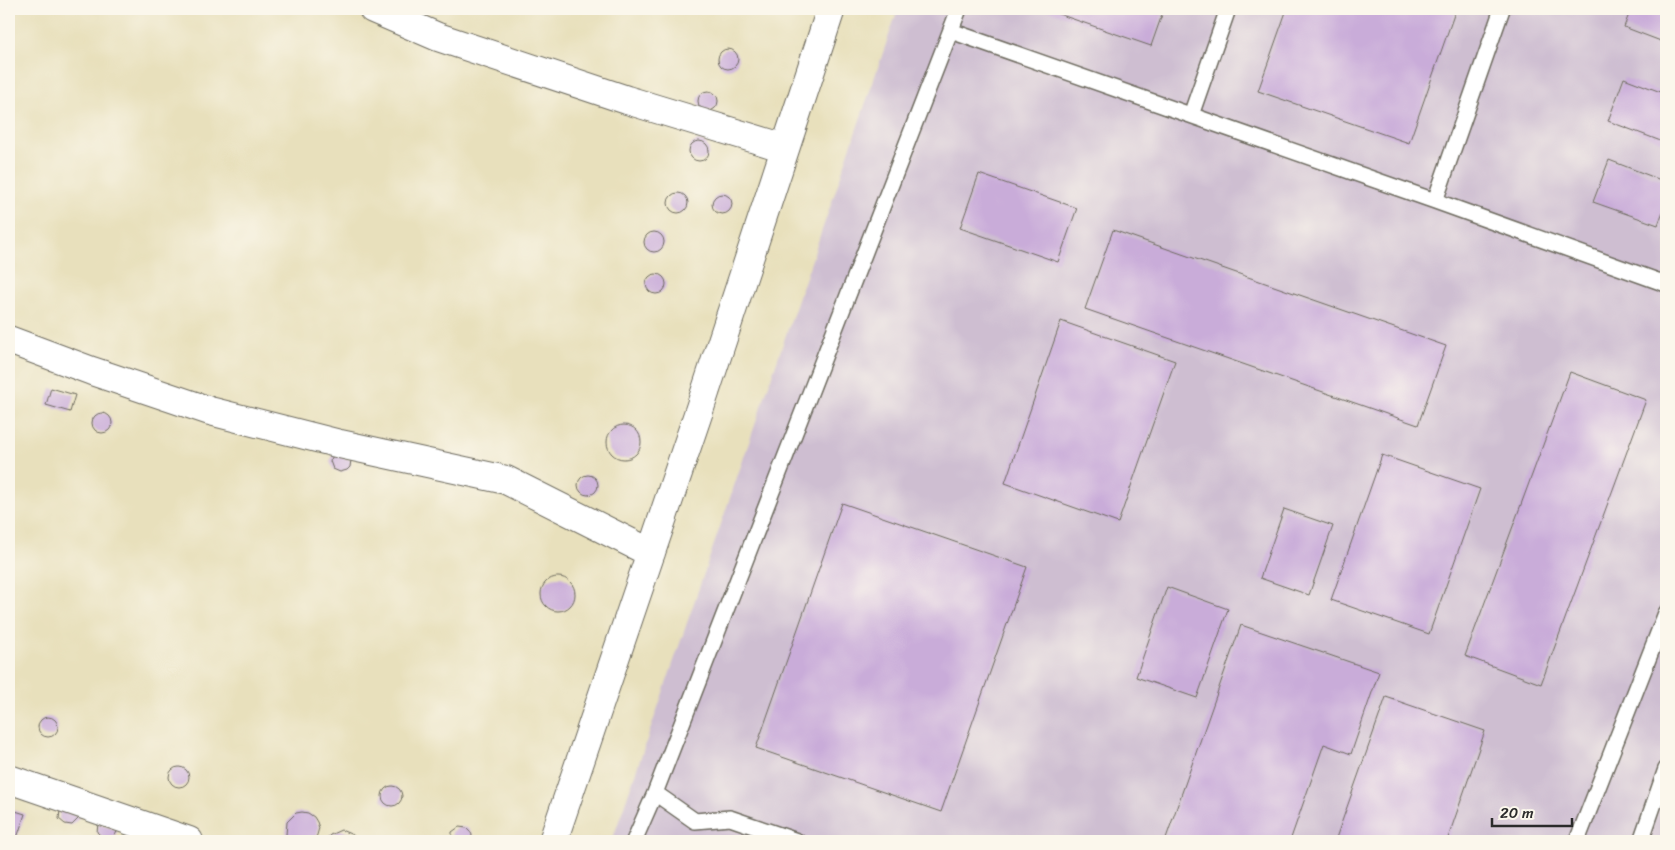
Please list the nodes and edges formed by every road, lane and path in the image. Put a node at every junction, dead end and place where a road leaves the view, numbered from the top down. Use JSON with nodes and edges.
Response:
{"nodes":[{"id":1,"x":373,"y":9,"type":"edge"},
{"id":2,"x":831,"y":9,"type":"edge"},
{"id":3,"x":959,"y":9,"type":"edge"},
{"id":4,"x":1228,"y":9,"type":"edge"},
{"id":5,"x":1502,"y":9,"type":"edge"},
{"id":6,"x":951,"y":31,"type":"junction"},
{"id":7,"x":1191,"y":115,"type":"junction"},
{"id":8,"x":785,"y":148,"type":"junction"},
{"id":9,"x":1435,"y":201,"type":"junction"},
{"id":10,"x":1666,"y":284,"type":"edge"},
{"id":11,"x":9,"y":340,"type":"edge"},
{"id":12,"x":651,"y":553,"type":"junction"},
{"id":13,"x":1666,"y":613,"type":"edge"},
{"id":14,"x":1666,"y":769,"type":"edge"},
{"id":15,"x":9,"y":779,"type":"edge"},
{"id":16,"x":655,"y":793,"type":"junction"},
{"id":17,"x":189,"y":841,"type":"edge"},
{"id":18,"x":554,"y":841,"type":"edge"},
{"id":19,"x":634,"y":841,"type":"edge"},
{"id":20,"x":798,"y":841,"type":"edge"},
{"id":21,"x":1577,"y":841,"type":"edge"},
{"id":22,"x":1641,"y":841,"type":"edge"}],
"edges":[{"from":1,"to":8,"type":"street"},
{"from":2,"to":8,"type":"street"},
{"from":3,"to":6,"type":"lane"},
{"from":4,"to":7,"type":"lane"},
{"from":5,"to":9,"type":"lane"},
{"from":6,"to":7,"type":"lane"},
{"from":6,"to":16,"type":"lane"},
{"from":7,"to":9,"type":"lane"},
{"from":8,"to":12,"type":"street"},
{"from":9,"to":10,"type":"lane"},
{"from":11,"to":12,"type":"street"},
{"from":12,"to":18,"type":"street"},
{"from":13,"to":21,"type":"lane"},
{"from":14,"to":22,"type":"lane"},
{"from":15,"to":17,"type":"street"},
{"from":16,"to":19,"type":"lane"},
{"from":16,"to":20,"type":"lane"}]}
